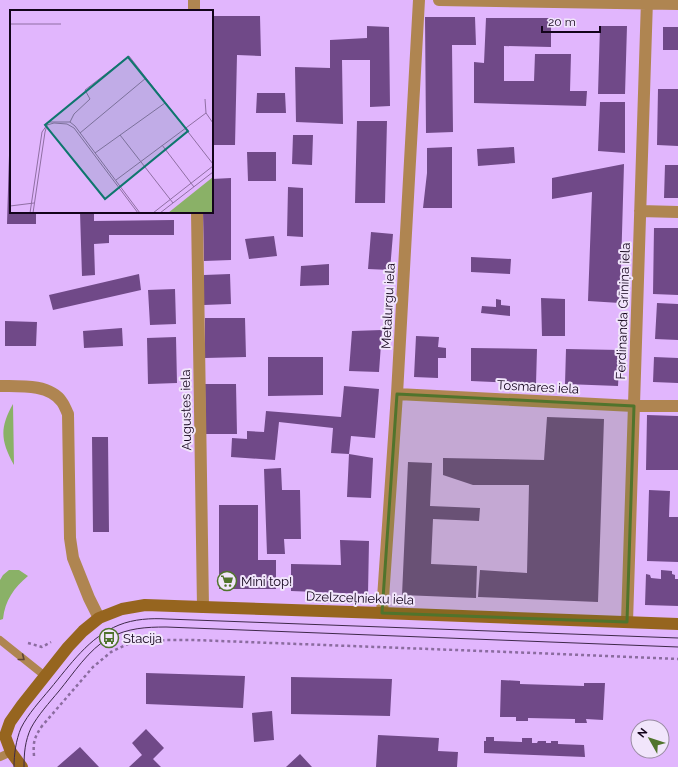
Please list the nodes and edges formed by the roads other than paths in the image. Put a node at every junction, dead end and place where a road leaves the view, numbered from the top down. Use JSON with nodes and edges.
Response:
{"nodes":[{"id":1,"x":419,"y":0,"type":"edge"},
{"id":2,"x":439,"y":0,"type":"edge"},
{"id":3,"x":646,"y":2,"type":"edge"},
{"id":4,"x":678,"y":4,"type":"edge"},
{"id":5,"x":640,"y":211,"type":"junction"},
{"id":6,"x":678,"y":212,"type":"edge"},
{"id":7,"x":197,"y":213,"type":"edge"},
{"id":8,"x":0,"y":386,"type":"edge"},
{"id":9,"x":397,"y":394,"type":"junction"},
{"id":10,"x":634,"y":406,"type":"junction"},
{"id":11,"x":678,"y":406,"type":"edge"},
{"id":12,"x":203,"y":607,"type":"junction"},
{"id":13,"x":382,"y":613,"type":"junction"},
{"id":14,"x":99,"y":618,"type":"junction"},
{"id":15,"x":626,"y":622,"type":"junction"},
{"id":16,"x":678,"y":624,"type":"edge"},
{"id":17,"x":0,"y":640,"type":"edge"},
{"id":18,"x":45,"y":676,"type":"junction"},
{"id":19,"x":5,"y":754,"type":"edge"},
{"id":20,"x":22,"y":767,"type":"edge"}],
"edges":[{"from":1,"to":9,"type":"street","name":"Metalurgu iela"},
{"from":2,"to":3,"type":"street"},
{"from":3,"to":4,"type":"street"},
{"from":3,"to":5,"type":"street","name":"Ferdinanda Grīniņa iela"},
{"from":5,"to":6,"type":"street"},
{"from":5,"to":10,"type":"street","name":"Ferdinanda Grīniņa iela"},
{"from":7,"to":12,"type":"street","name":"Augustes iela"},
{"from":8,"to":14,"type":"street"},
{"from":9,"to":10,"type":"street","name":"Tosmares iela"},
{"from":9,"to":13,"type":"street","name":"Metalurgu iela"},
{"from":10,"to":11,"type":"street","name":"Tosmares iela"},
{"from":10,"to":15,"type":"street","name":"Ferdinanda Grīniņa iela"},
{"from":12,"to":13,"type":"street","name":"Dzelzceļnieku iela"},
{"from":12,"to":14,"type":"street","name":"Dzelzceļnieku iela"},
{"from":13,"to":15,"type":"street","name":"Dzelzceļnieku iela"},
{"from":14,"to":18,"type":"street","name":"Dzelzceļnieku iela"},
{"from":15,"to":16,"type":"street","name":"Dzelzceļnieku iela"},
{"from":17,"to":18,"type":"lane","one_way":true},
{"from":18,"to":19,"type":"street","name":"Dzelzceļnieku iela"},
{"from":19,"to":20,"type":"street"}]}
